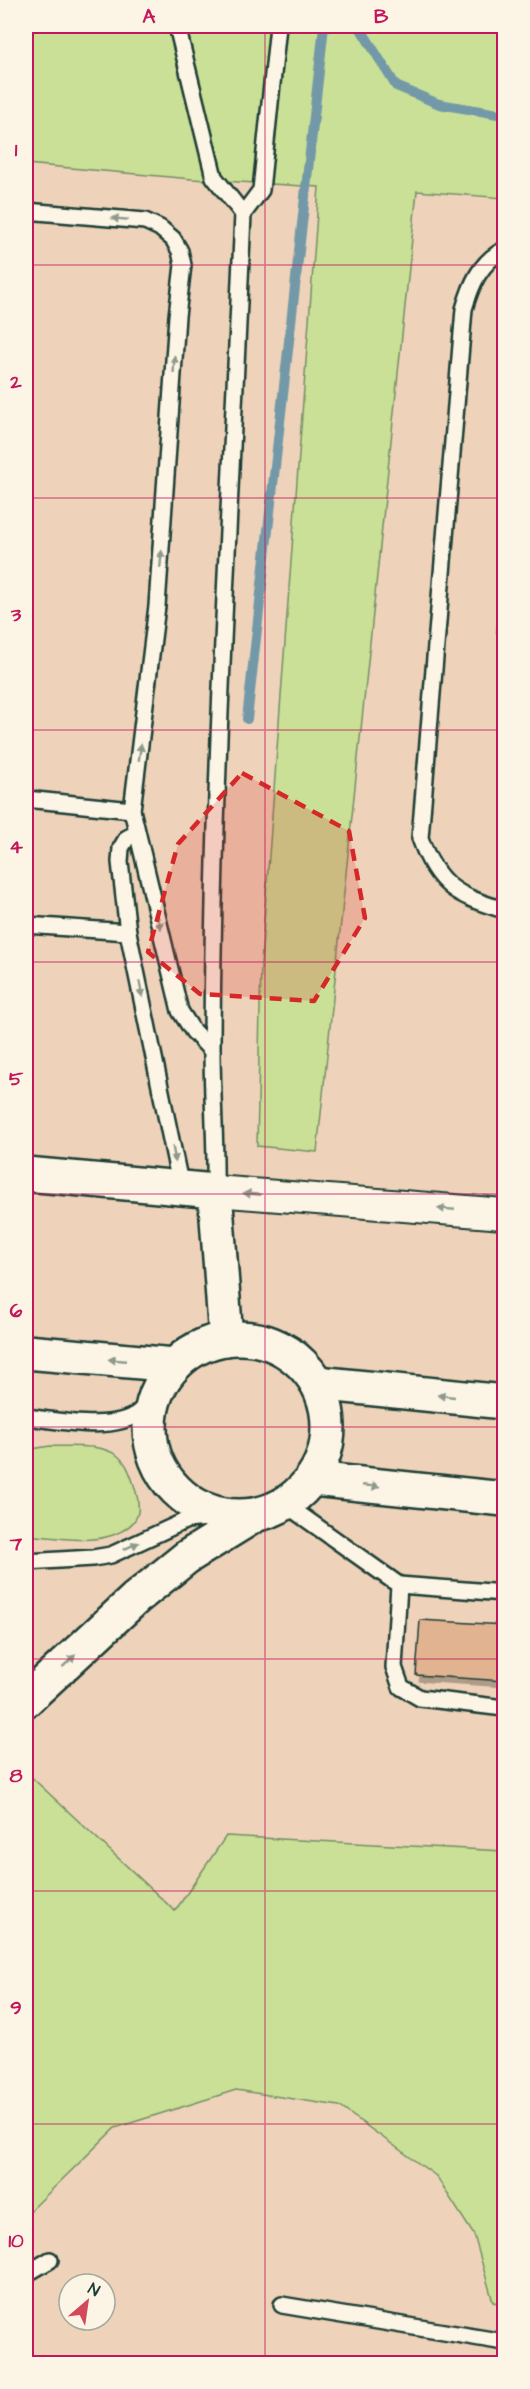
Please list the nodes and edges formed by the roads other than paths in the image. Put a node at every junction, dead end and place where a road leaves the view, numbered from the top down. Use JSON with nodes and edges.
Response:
{"nodes":[{"id":1,"x":177,"y":26,"type":"edge"},
{"id":2,"x":278,"y":26,"type":"edge"},
{"id":3,"x":26,"y":211,"type":"edge"},
{"id":4,"x":243,"y":214,"type":"junction"},
{"id":5,"x":504,"y":250,"type":"edge"},
{"id":6,"x":26,"y":799,"type":"edge"},
{"id":7,"x":132,"y":810,"type":"junction"},
{"id":8,"x":137,"y":832,"type":"junction"},
{"id":9,"x":504,"y":910,"type":"edge"},
{"id":10,"x":26,"y":925,"type":"edge"},
{"id":11,"x":128,"y":932,"type":"junction"},
{"id":12,"x":212,"y":1051,"type":"junction"},
{"id":13,"x":26,"y":1174,"type":"edge"},
{"id":14,"x":181,"y":1188,"type":"junction"},
{"id":15,"x":215,"y":1191,"type":"junction"},
{"id":16,"x":504,"y":1214,"type":"edge"},
{"id":17,"x":226,"y":1339,"type":"junction"},
{"id":18,"x":26,"y":1352,"type":"edge"},
{"id":19,"x":168,"y":1374,"type":"junction"},
{"id":20,"x":317,"y":1383,"type":"junction"},
{"id":21,"x":504,"y":1402,"type":"edge"},
{"id":22,"x":26,"y":1417,"type":"edge"},
{"id":23,"x":82,"y":1422,"type":"junction"},
{"id":24,"x":26,"y":1425,"type":"edge"},
{"id":25,"x":313,"y":1479,"type":"junction"},
{"id":26,"x":504,"y":1499,"type":"edge"},
{"id":27,"x":285,"y":1504,"type":"junction"},
{"id":28,"x":241,"y":1515,"type":"junction"},
{"id":29,"x":26,"y":1558,"type":"edge"},
{"id":30,"x":75,"y":1559,"type":"junction"},
{"id":31,"x":26,"y":1569,"type":"edge"},
{"id":32,"x":399,"y":1585,"type":"junction"},
{"id":33,"x":504,"y":1593,"type":"edge"},
{"id":34,"x":26,"y":1700,"type":"edge"},
{"id":35,"x":504,"y":1708,"type":"edge"},
{"id":36,"x":50,"y":2260,"type":"dead end"},
{"id":37,"x":26,"y":2274,"type":"edge"},
{"id":38,"x":282,"y":2305,"type":"dead end"},
{"id":39,"x":504,"y":2342,"type":"edge"}],
"edges":[{"from":1,"to":4,"type":"lane"},
{"from":2,"to":4,"type":"lane"},
{"from":7,"to":3,"type":"lane","one_way":true},
{"from":4,"to":12,"type":"lane"},
{"from":5,"to":9,"type":"lane"},
{"from":6,"to":7,"type":"lane"},
{"from":7,"to":8,"type":"lane"},
{"from":8,"to":11,"type":"lane"},
{"from":8,"to":12,"type":"lane","one_way":true},
{"from":10,"to":11,"type":"lane"},
{"from":11,"to":14,"type":"lane","one_way":true},
{"from":12,"to":15,"type":"lane"},
{"from":13,"to":14,"type":"street"},
{"from":14,"to":15,"type":"street"},
{"from":16,"to":15,"type":"street","one_way":true},
{"from":15,"to":17,"type":"street"},
{"from":17,"to":19,"type":"street"},
{"from":17,"to":20,"type":"street"},
{"from":19,"to":18,"type":"street","one_way":true},
{"from":19,"to":23,"type":"lane"},
{"from":19,"to":28,"type":"street"},
{"from":21,"to":20,"type":"street","one_way":true},
{"from":20,"to":25,"type":"street"},
{"from":22,"to":23,"type":"lane"},
{"from":23,"to":24,"type":"lane"},
{"from":25,"to":26,"type":"street","one_way":true},
{"from":25,"to":27,"type":"street"},
{"from":27,"to":28,"type":"street"},
{"from":27,"to":32,"type":"lane"},
{"from":30,"to":28,"type":"lane","one_way":true},
{"from":34,"to":28,"type":"street","one_way":true},
{"from":29,"to":30,"type":"lane"},
{"from":30,"to":31,"type":"lane"},
{"from":32,"to":33,"type":"lane"},
{"from":32,"to":35,"type":"lane"},
{"from":36,"to":37,"type":"lane"},
{"from":38,"to":39,"type":"lane"}]}
